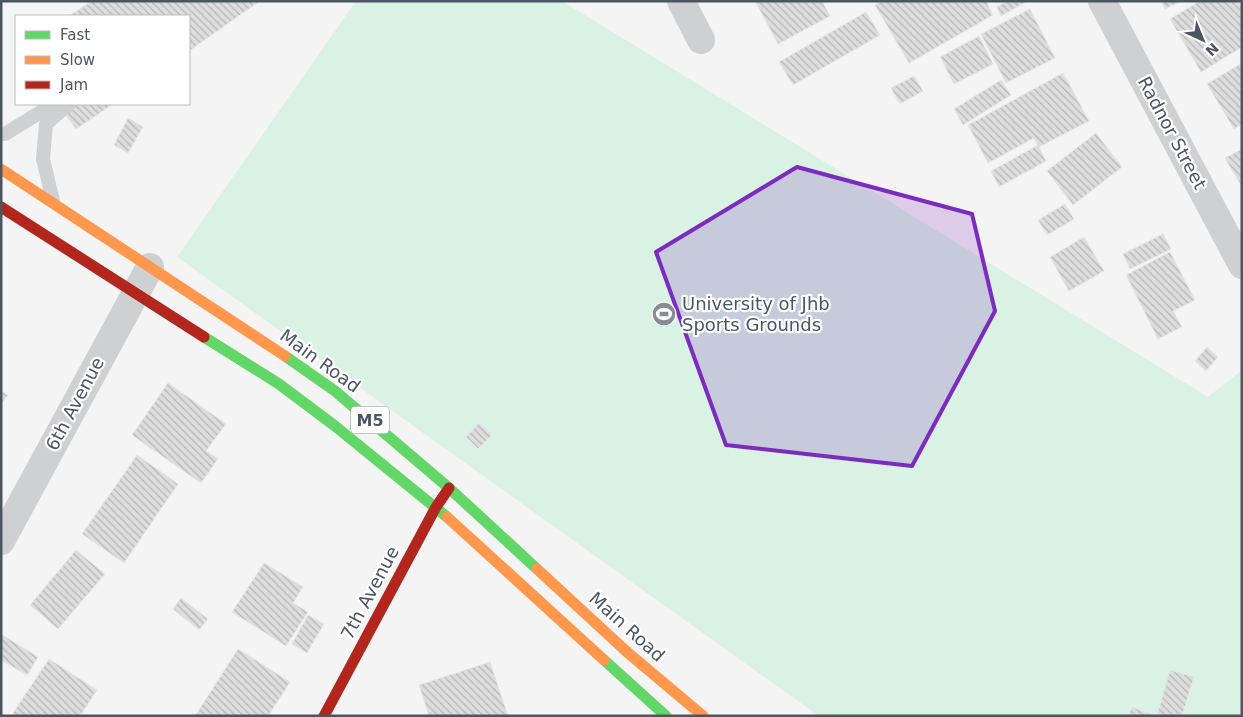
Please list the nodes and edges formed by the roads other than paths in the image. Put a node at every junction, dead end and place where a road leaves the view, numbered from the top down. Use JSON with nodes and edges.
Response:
{"nodes":[{"id":1,"x":681,"y":1,"type":"edge"},
{"id":2,"x":1102,"y":1,"type":"edge"},
{"id":3,"x":701,"y":40,"type":"dead end"},
{"id":4,"x":56,"y":105,"type":"edge"},
{"id":5,"x":68,"y":105,"type":"edge"},
{"id":6,"x":1,"y":134,"type":"edge"},
{"id":7,"x":1,"y":169,"type":"edge"},
{"id":8,"x":54,"y":203,"type":"junction"},
{"id":9,"x":1,"y":207,"type":"edge"},
{"id":10,"x":1242,"y":265,"type":"edge"},
{"id":11,"x":150,"y":267,"type":"junction"},
{"id":12,"x":136,"y":292,"type":"junction"},
{"id":13,"x":449,"y":488,"type":"junction"},
{"id":14,"x":436,"y":507,"type":"junction"},
{"id":15,"x":1,"y":541,"type":"edge"},
{"id":16,"x":324,"y":716,"type":"edge"},
{"id":17,"x":666,"y":716,"type":"edge"},
{"id":18,"x":703,"y":716,"type":"edge"}],
"edges":[{"from":1,"to":3,"type":"street"},
{"from":2,"to":10,"type":"street","name":"Radnor Street"},
{"from":4,"to":6,"type":"lane"},
{"from":5,"to":8,"type":"lane"},
{"from":7,"to":8,"type":"main road","name":"Main Road","number":"M5"},
{"from":8,"to":11,"type":"main road","name":"Main Road","number":"M5"},
{"from":9,"to":12,"type":"main road","number":"M5"},
{"from":11,"to":12,"type":"street","name":"6th Avenue"},
{"from":11,"to":13,"type":"main road","name":"Main Road","number":"M5"},
{"from":12,"to":14,"type":"main road","number":"M5"},
{"from":12,"to":15,"type":"street","name":"6th Avenue"},
{"from":13,"to":14,"type":"main road","name":"7th Avenue"},
{"from":13,"to":18,"type":"main road","name":"Main Road","number":"M5"},
{"from":14,"to":16,"type":"main road","name":"7th Avenue"},
{"from":14,"to":17,"type":"main road","number":"M5"}]}
